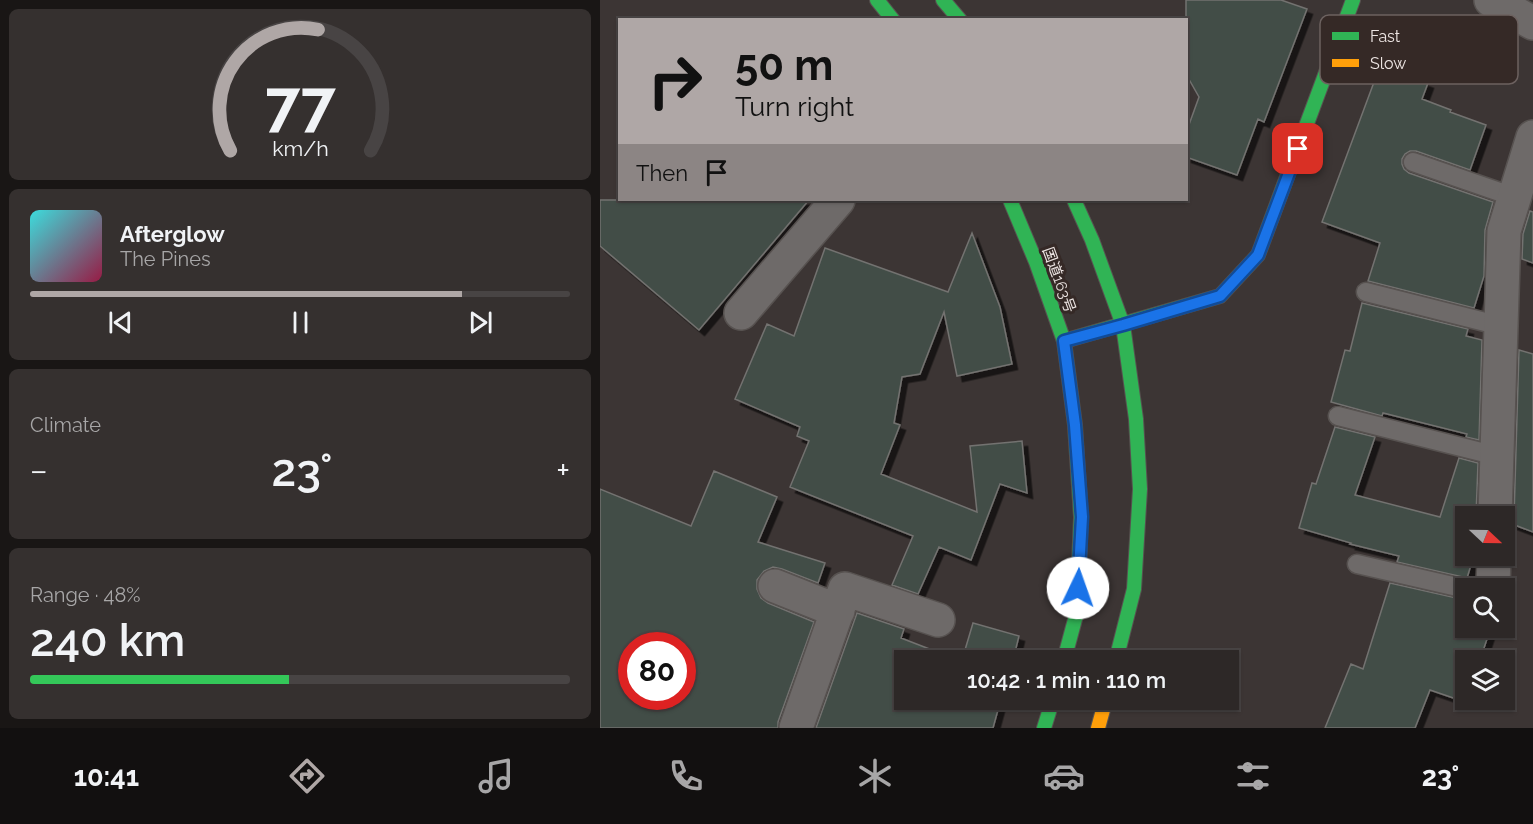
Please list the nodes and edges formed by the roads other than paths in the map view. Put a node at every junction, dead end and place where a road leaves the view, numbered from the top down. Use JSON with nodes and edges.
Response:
{"nodes":[{"id":1,"x":878,"y":0,"type":"edge"},
{"id":2,"x":943,"y":0,"type":"edge"},
{"id":3,"x":1353,"y":0,"type":"edge"},
{"id":4,"x":1491,"y":0,"type":"edge"},
{"id":5,"x":1347,"y":15,"type":"edge"},
{"id":6,"x":892,"y":18,"type":"edge"},
{"id":7,"x":958,"y":18,"type":"edge"},
{"id":8,"x":1533,"y":23,"type":"edge"},
{"id":9,"x":1322,"y":84,"type":"edge"},
{"id":10,"x":1533,"y":137,"type":"edge"},
{"id":11,"x":1413,"y":162,"type":"dead end"},
{"id":12,"x":1514,"y":197,"type":"junction"},
{"id":13,"x":837,"y":201,"type":"edge"},
{"id":14,"x":1010,"y":201,"type":"edge"},
{"id":15,"x":1074,"y":201,"type":"edge"},
{"id":16,"x":1366,"y":292,"type":"dead end"},
{"id":17,"x":741,"y":314,"type":"dead end"},
{"id":18,"x":1123,"y":325,"type":"junction"},
{"id":19,"x":1501,"y":326,"type":"junction"},
{"id":20,"x":1064,"y":341,"type":"junction"},
{"id":21,"x":1338,"y":416,"type":"dead end"},
{"id":22,"x":1497,"y":456,"type":"junction"},
{"id":23,"x":1495,"y":506,"type":"edge"},
{"id":24,"x":1357,"y":564,"type":"dead end"},
{"id":25,"x":776,"y":586,"type":"dead end"},
{"id":26,"x":1455,"y":586,"type":"edge"},
{"id":27,"x":838,"y":611,"type":"junction"},
{"id":28,"x":938,"y":620,"type":"dead end"},
{"id":29,"x":1067,"y":650,"type":"edge"},
{"id":30,"x":1119,"y":650,"type":"edge"},
{"id":31,"x":1050,"y":710,"type":"edge"},
{"id":32,"x":1103,"y":710,"type":"edge"},
{"id":33,"x":796,"y":728,"type":"edge"},
{"id":34,"x":1044,"y":728,"type":"edge"},
{"id":35,"x":1098,"y":728,"type":"edge"}],
"edges":[{"from":1,"to":6,"type":"main road"},
{"from":2,"to":7,"type":"main road"},
{"from":3,"to":5,"type":"main road"},
{"from":4,"to":8,"type":"street"},
{"from":9,"to":18,"type":"main road"},
{"from":10,"to":12,"type":"street"},
{"from":11,"to":12,"type":"lane"},
{"from":12,"to":19,"type":"street"},
{"from":13,"to":17,"type":"street"},
{"from":14,"to":20,"type":"main road","name":"国道163号"},
{"from":15,"to":18,"type":"main road"},
{"from":16,"to":19,"type":"lane"},
{"from":18,"to":20,"type":"main road"},
{"from":18,"to":30,"type":"main road"},
{"from":19,"to":22,"type":"street"},
{"from":20,"to":29,"type":"main road","name":"国道163号"},
{"from":21,"to":22,"type":"lane"},
{"from":22,"to":23,"type":"street"},
{"from":24,"to":26,"type":"lane"},
{"from":25,"to":27,"type":"street"},
{"from":27,"to":28,"type":"street"},
{"from":27,"to":33,"type":"street"},
{"from":31,"to":34,"type":"main road"},
{"from":32,"to":35,"type":"main road"}]}
